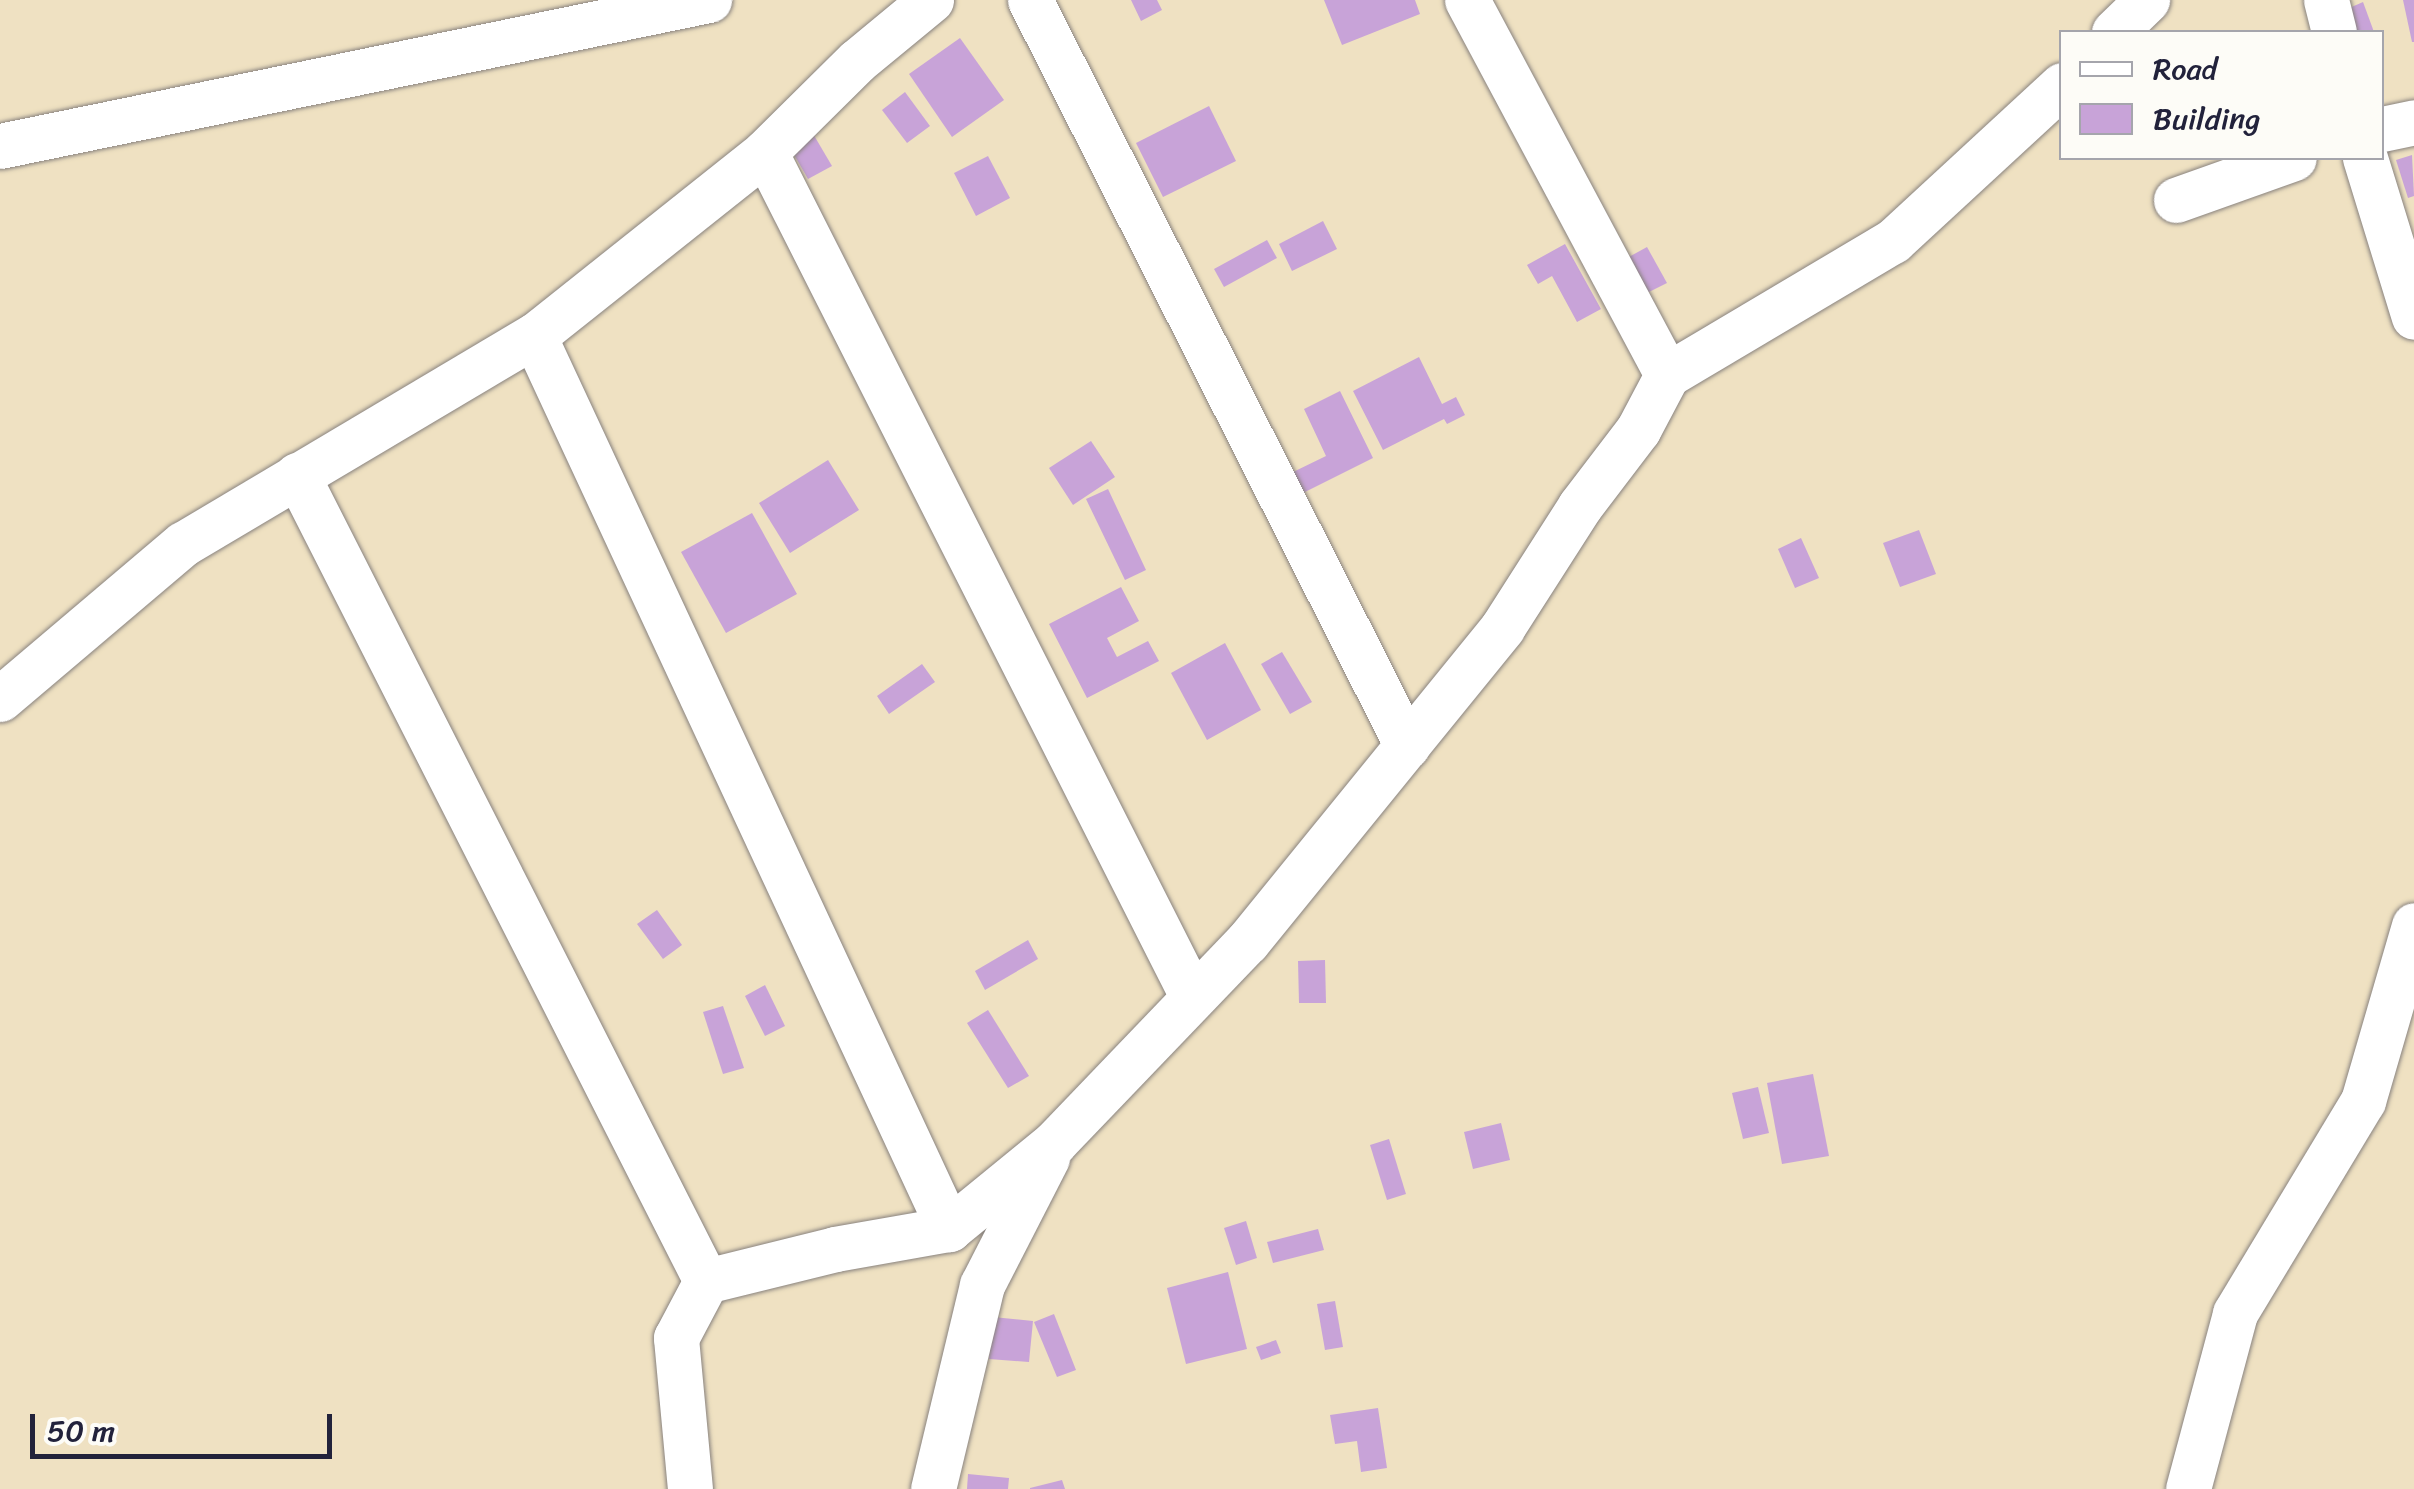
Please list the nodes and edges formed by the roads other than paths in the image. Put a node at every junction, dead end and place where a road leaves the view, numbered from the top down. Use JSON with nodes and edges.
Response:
{"nodes":[{"id":1,"x":709,"y":0,"type":"edge"},
{"id":2,"x":931,"y":0,"type":"edge"},
{"id":3,"x":1030,"y":0,"type":"edge"},
{"id":4,"x":1467,"y":0,"type":"edge"},
{"id":5,"x":2147,"y":0,"type":"edge"},
{"id":6,"x":2326,"y":0,"type":"edge"},
{"id":7,"x":2116,"y":30,"type":"edge"},
{"id":8,"x":2334,"y":30,"type":"edge"},
{"id":9,"x":2059,"y":88,"type":"edge"},
{"id":10,"x":2414,"y":122,"type":"edge"},
{"id":11,"x":2384,"y":129,"type":"edge"},
{"id":12,"x":0,"y":146,"type":"edge"},
{"id":13,"x":765,"y":152,"type":"junction"},
{"id":14,"x":2288,"y":160,"type":"edge"},
{"id":15,"x":2365,"y":160,"type":"edge"},
{"id":16,"x":2176,"y":200,"type":"dead end"},
{"id":17,"x":2414,"y":317,"type":"edge"},
{"id":18,"x":534,"y":336,"type":"junction"},
{"id":19,"x":1667,"y":376,"type":"junction"},
{"id":20,"x":298,"y":475,"type":"junction"},
{"id":21,"x":0,"y":698,"type":"edge"},
{"id":22,"x":1407,"y":746,"type":"junction"},
{"id":23,"x":2414,"y":925,"type":"edge"},
{"id":24,"x":1192,"y":996,"type":"junction"},
{"id":25,"x":1054,"y":1143,"type":"junction"},
{"id":26,"x":949,"y":1229,"type":"junction"},
{"id":27,"x":706,"y":1281,"type":"junction"},
{"id":28,"x":690,"y":1489,"type":"edge"},
{"id":29,"x":934,"y":1489,"type":"edge"},
{"id":30,"x":2188,"y":1489,"type":"edge"}],
"edges":[{"from":1,"to":12,"type":"street"},
{"from":2,"to":13,"type":"street"},
{"from":3,"to":22,"type":"street"},
{"from":4,"to":19,"type":"street"},
{"from":5,"to":7,"type":"street"},
{"from":6,"to":8,"type":"street"},
{"from":9,"to":19,"type":"street"},
{"from":10,"to":11,"type":"street"},
{"from":13,"to":18,"type":"street"},
{"from":13,"to":24,"type":"street"},
{"from":14,"to":16,"type":"street"},
{"from":15,"to":17,"type":"street"},
{"from":18,"to":20,"type":"street"},
{"from":18,"to":26,"type":"street"},
{"from":19,"to":22,"type":"street"},
{"from":20,"to":21,"type":"street"},
{"from":20,"to":27,"type":"street"},
{"from":22,"to":24,"type":"street"},
{"from":23,"to":30,"type":"street"},
{"from":24,"to":25,"type":"street"},
{"from":25,"to":26,"type":"street"},
{"from":25,"to":29,"type":"street"},
{"from":26,"to":27,"type":"street"},
{"from":27,"to":28,"type":"street"}]}
